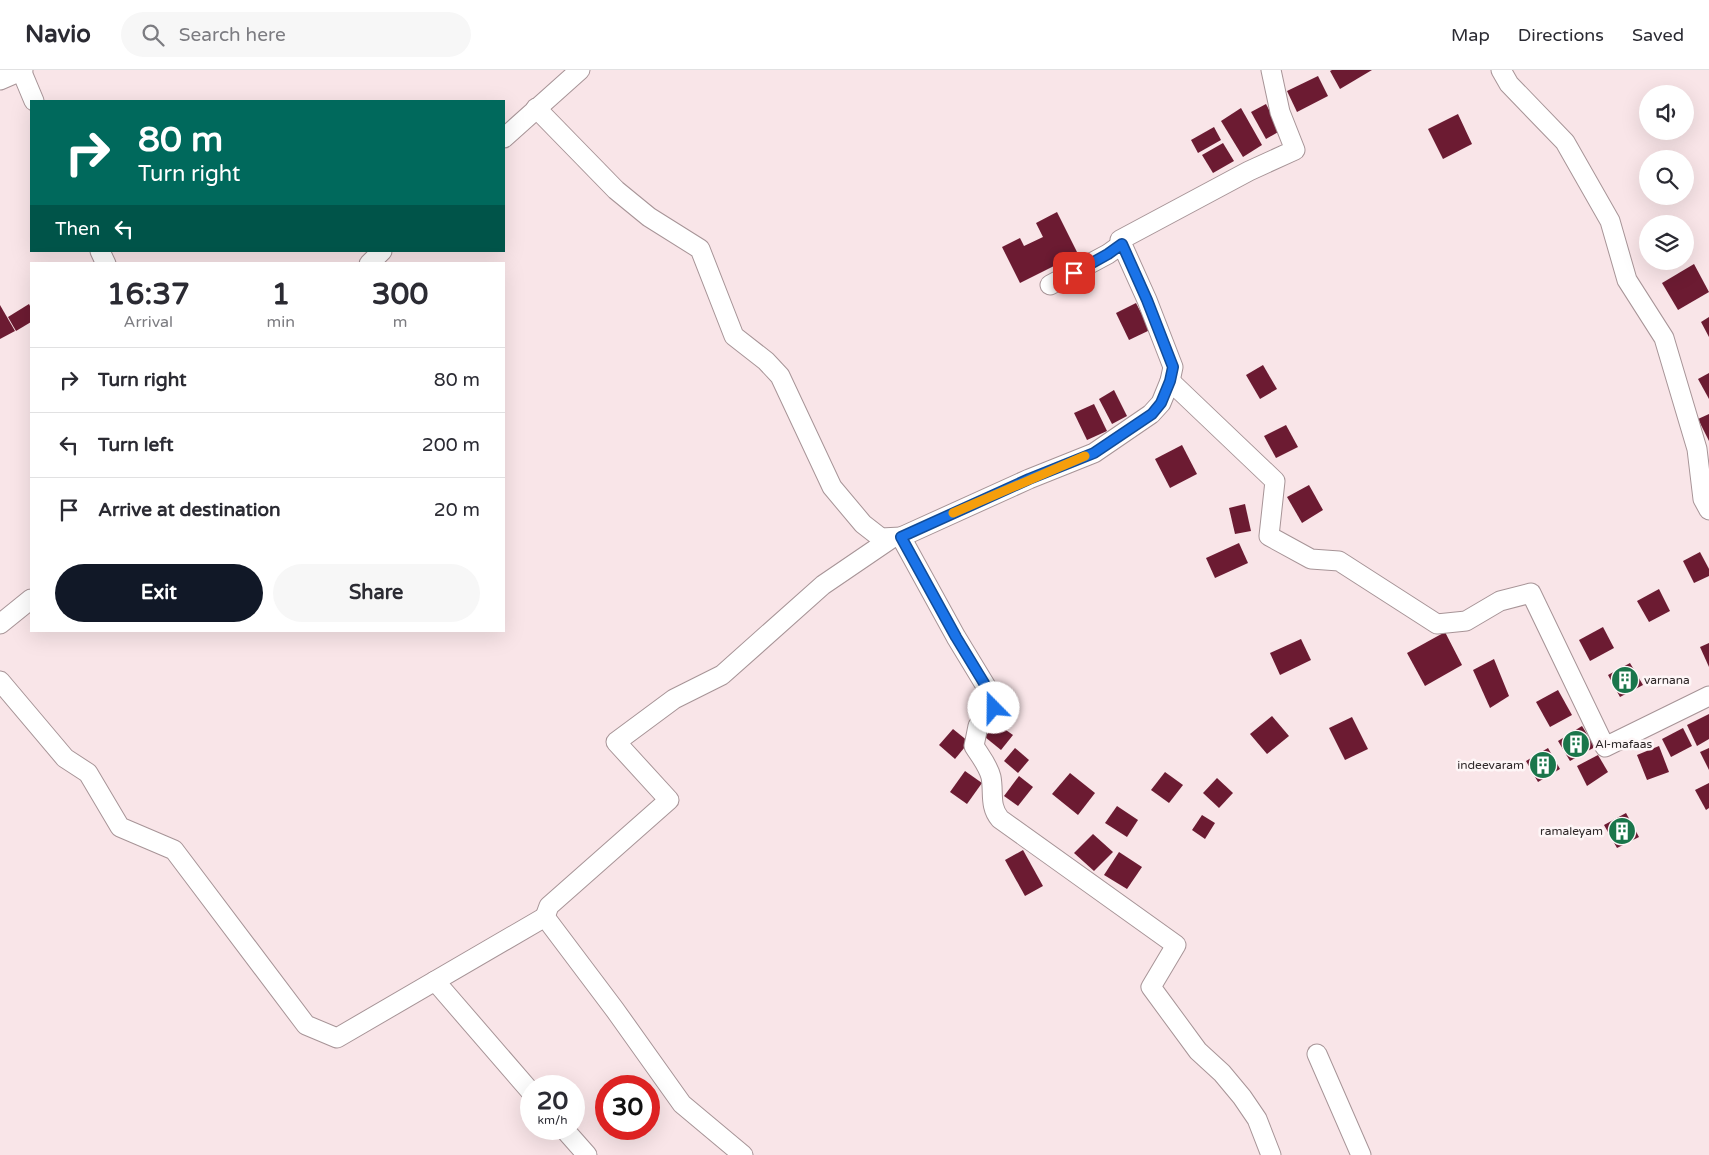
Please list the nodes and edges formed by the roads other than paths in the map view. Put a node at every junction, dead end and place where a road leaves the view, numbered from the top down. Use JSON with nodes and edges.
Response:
{"nodes":[{"id":1,"x":22,"y":70,"type":"edge"},
{"id":2,"x":580,"y":70,"type":"edge"},
{"id":3,"x":1271,"y":70,"type":"edge"},
{"id":4,"x":1501,"y":70,"type":"edge"},
{"id":5,"x":0,"y":80,"type":"edge"},
{"id":6,"x":34,"y":100,"type":"edge"},
{"id":7,"x":536,"y":108,"type":"junction"},
{"id":8,"x":505,"y":137,"type":"edge"},
{"id":9,"x":1122,"y":244,"type":"junction"},
{"id":10,"x":381,"y":252,"type":"edge"},
{"id":11,"x":371,"y":262,"type":"edge"},
{"id":12,"x":1050,"y":285,"type":"dead end"},
{"id":13,"x":1170,"y":381,"type":"junction"},
{"id":14,"x":1709,"y":510,"type":"edge"},
{"id":15,"x":896,"y":537,"type":"junction"},
{"id":16,"x":30,"y":600,"type":"edge"},
{"id":17,"x":0,"y":624,"type":"edge"},
{"id":18,"x":0,"y":681,"type":"edge"},
{"id":19,"x":1709,"y":696,"type":"edge"},
{"id":20,"x":545,"y":917,"type":"junction"},
{"id":21,"x":435,"y":981,"type":"junction"},
{"id":22,"x":1317,"y":1054,"type":"dead end"},
{"id":23,"x":520,"y":1079,"type":"edge"},
{"id":24,"x":574,"y":1140,"type":"edge"},
{"id":25,"x":587,"y":1155,"type":"edge"},
{"id":26,"x":744,"y":1155,"type":"edge"},
{"id":27,"x":1271,"y":1155,"type":"edge"},
{"id":28,"x":1361,"y":1155,"type":"edge"}],
"edges":[{"from":1,"to":5,"type":"street"},
{"from":1,"to":6,"type":"street"},
{"from":2,"to":7,"type":"street"},
{"from":3,"to":9,"type":"street"},
{"from":4,"to":14,"type":"street"},
{"from":7,"to":8,"type":"street"},
{"from":7,"to":15,"type":"street"},
{"from":9,"to":12,"type":"street"},
{"from":9,"to":13,"type":"street"},
{"from":10,"to":11,"type":"street"},
{"from":13,"to":15,"type":"street"},
{"from":13,"to":19,"type":"street"},
{"from":15,"to":20,"type":"street"},
{"from":15,"to":27,"type":"street"},
{"from":16,"to":17,"type":"street"},
{"from":18,"to":21,"type":"street"},
{"from":20,"to":21,"type":"street"},
{"from":20,"to":26,"type":"street"},
{"from":21,"to":23,"type":"street"},
{"from":22,"to":28,"type":"street"},
{"from":24,"to":25,"type":"street"}]}
